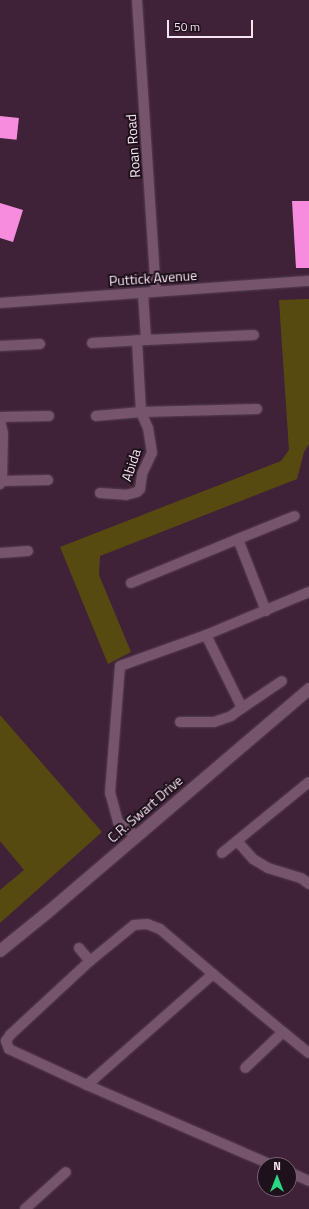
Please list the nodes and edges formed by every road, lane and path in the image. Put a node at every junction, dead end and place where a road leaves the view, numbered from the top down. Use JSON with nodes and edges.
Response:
{"nodes":[{"id":1,"x":137,"y":0,"type":"edge"},
{"id":2,"x":309,"y":281,"type":"edge"},
{"id":3,"x":156,"y":291,"type":"junction"},
{"id":4,"x":144,"y":293,"type":"junction"},
{"id":5,"x":0,"y":303,"type":"edge"},
{"id":6,"x":254,"y":335,"type":"dead end"},
{"id":7,"x":142,"y":340,"type":"junction"},
{"id":8,"x":92,"y":343,"type":"dead end"},
{"id":9,"x":40,"y":344,"type":"dead end"},
{"id":10,"x":0,"y":346,"type":"edge"},
{"id":11,"x":257,"y":409,"type":"dead end"},
{"id":12,"x":141,"y":412,"type":"junction"},
{"id":13,"x":49,"y":416,"type":"dead end"},
{"id":14,"x":96,"y":416,"type":"dead end"},
{"id":15,"x":0,"y":417,"type":"edge"},
{"id":16,"x":0,"y":421,"type":"edge"},
{"id":17,"x":48,"y":480,"type":"dead end"},
{"id":18,"x":1,"y":482,"type":"edge"},
{"id":19,"x":100,"y":493,"type":"dead end"},
{"id":20,"x":295,"y":516,"type":"dead end"},
{"id":21,"x":238,"y":539,"type":"junction"},
{"id":22,"x":28,"y":551,"type":"dead end"},
{"id":23,"x":0,"y":553,"type":"edge"},
{"id":24,"x":131,"y":583,"type":"dead end"},
{"id":25,"x":309,"y":592,"type":"edge"},
{"id":26,"x":266,"y":611,"type":"junction"},
{"id":27,"x":206,"y":635,"type":"junction"},
{"id":28,"x":282,"y":681,"type":"dead end"},
{"id":29,"x":309,"y":689,"type":"edge"},
{"id":30,"x":242,"y":708,"type":"junction"},
{"id":31,"x":180,"y":722,"type":"dead end"},
{"id":32,"x":309,"y":782,"type":"edge"},
{"id":33,"x":136,"y":836,"type":"junction"},
{"id":34,"x":238,"y":841,"type":"junction"},
{"id":35,"x":222,"y":853,"type":"dead end"},
{"id":36,"x":309,"y":884,"type":"edge"},
{"id":37,"x":79,"y":948,"type":"dead end"},
{"id":38,"x":0,"y":951,"type":"edge"},
{"id":39,"x":90,"y":961,"type":"junction"},
{"id":40,"x":213,"y":974,"type":"junction"},
{"id":41,"x":283,"y":1032,"type":"junction"},
{"id":42,"x":309,"y":1053,"type":"edge"},
{"id":43,"x":245,"y":1068,"type":"dead end"},
{"id":44,"x":87,"y":1085,"type":"junction"},
{"id":45,"x":257,"y":1159,"type":"edge"},
{"id":46,"x":66,"y":1172,"type":"dead end"},
{"id":47,"x":297,"y":1176,"type":"edge"},
{"id":48,"x":309,"y":1181,"type":"edge"},
{"id":49,"x":25,"y":1209,"type":"edge"}],
"edges":[{"from":1,"to":3,"type":"street","name":"Roan Road"},
{"from":2,"to":3,"type":"street","name":"Puttick Avenue"},
{"from":3,"to":4,"type":"street","name":"Puttick Avenue"},
{"from":4,"to":5,"type":"street","name":"Puttick Avenue"},
{"from":4,"to":7,"type":"street","name":"Abida"},
{"from":6,"to":7,"type":"street"},
{"from":7,"to":8,"type":"street"},
{"from":7,"to":12,"type":"street","name":"Abida"},
{"from":9,"to":10,"type":"street"},
{"from":11,"to":12,"type":"street"},
{"from":12,"to":14,"type":"street"},
{"from":12,"to":19,"type":"street","name":"Abida"},
{"from":13,"to":15,"type":"street"},
{"from":16,"to":18,"type":"street"},
{"from":17,"to":18,"type":"street"},
{"from":20,"to":21,"type":"street"},
{"from":21,"to":24,"type":"street"},
{"from":21,"to":26,"type":"street"},
{"from":22,"to":23,"type":"street"},
{"from":25,"to":26,"type":"street"},
{"from":26,"to":27,"type":"street"},
{"from":27,"to":30,"type":"street"},
{"from":27,"to":33,"type":"street"},
{"from":28,"to":30,"type":"street"},
{"from":29,"to":33,"type":"street","name":"C.R. Swart Drive"},
{"from":30,"to":31,"type":"street"},
{"from":32,"to":34,"type":"street"},
{"from":33,"to":38,"type":"street","name":"C.R. Swart Drive"},
{"from":34,"to":35,"type":"street"},
{"from":34,"to":36,"type":"street"},
{"from":37,"to":39,"type":"street"},
{"from":39,"to":40,"type":"street"},
{"from":39,"to":44,"type":"street"},
{"from":40,"to":41,"type":"street"},
{"from":40,"to":44,"type":"street"},
{"from":41,"to":42,"type":"street"},
{"from":41,"to":43,"type":"street"},
{"from":44,"to":45,"type":"street"},
{"from":46,"to":49,"type":"street"},
{"from":47,"to":48,"type":"street"}]}
